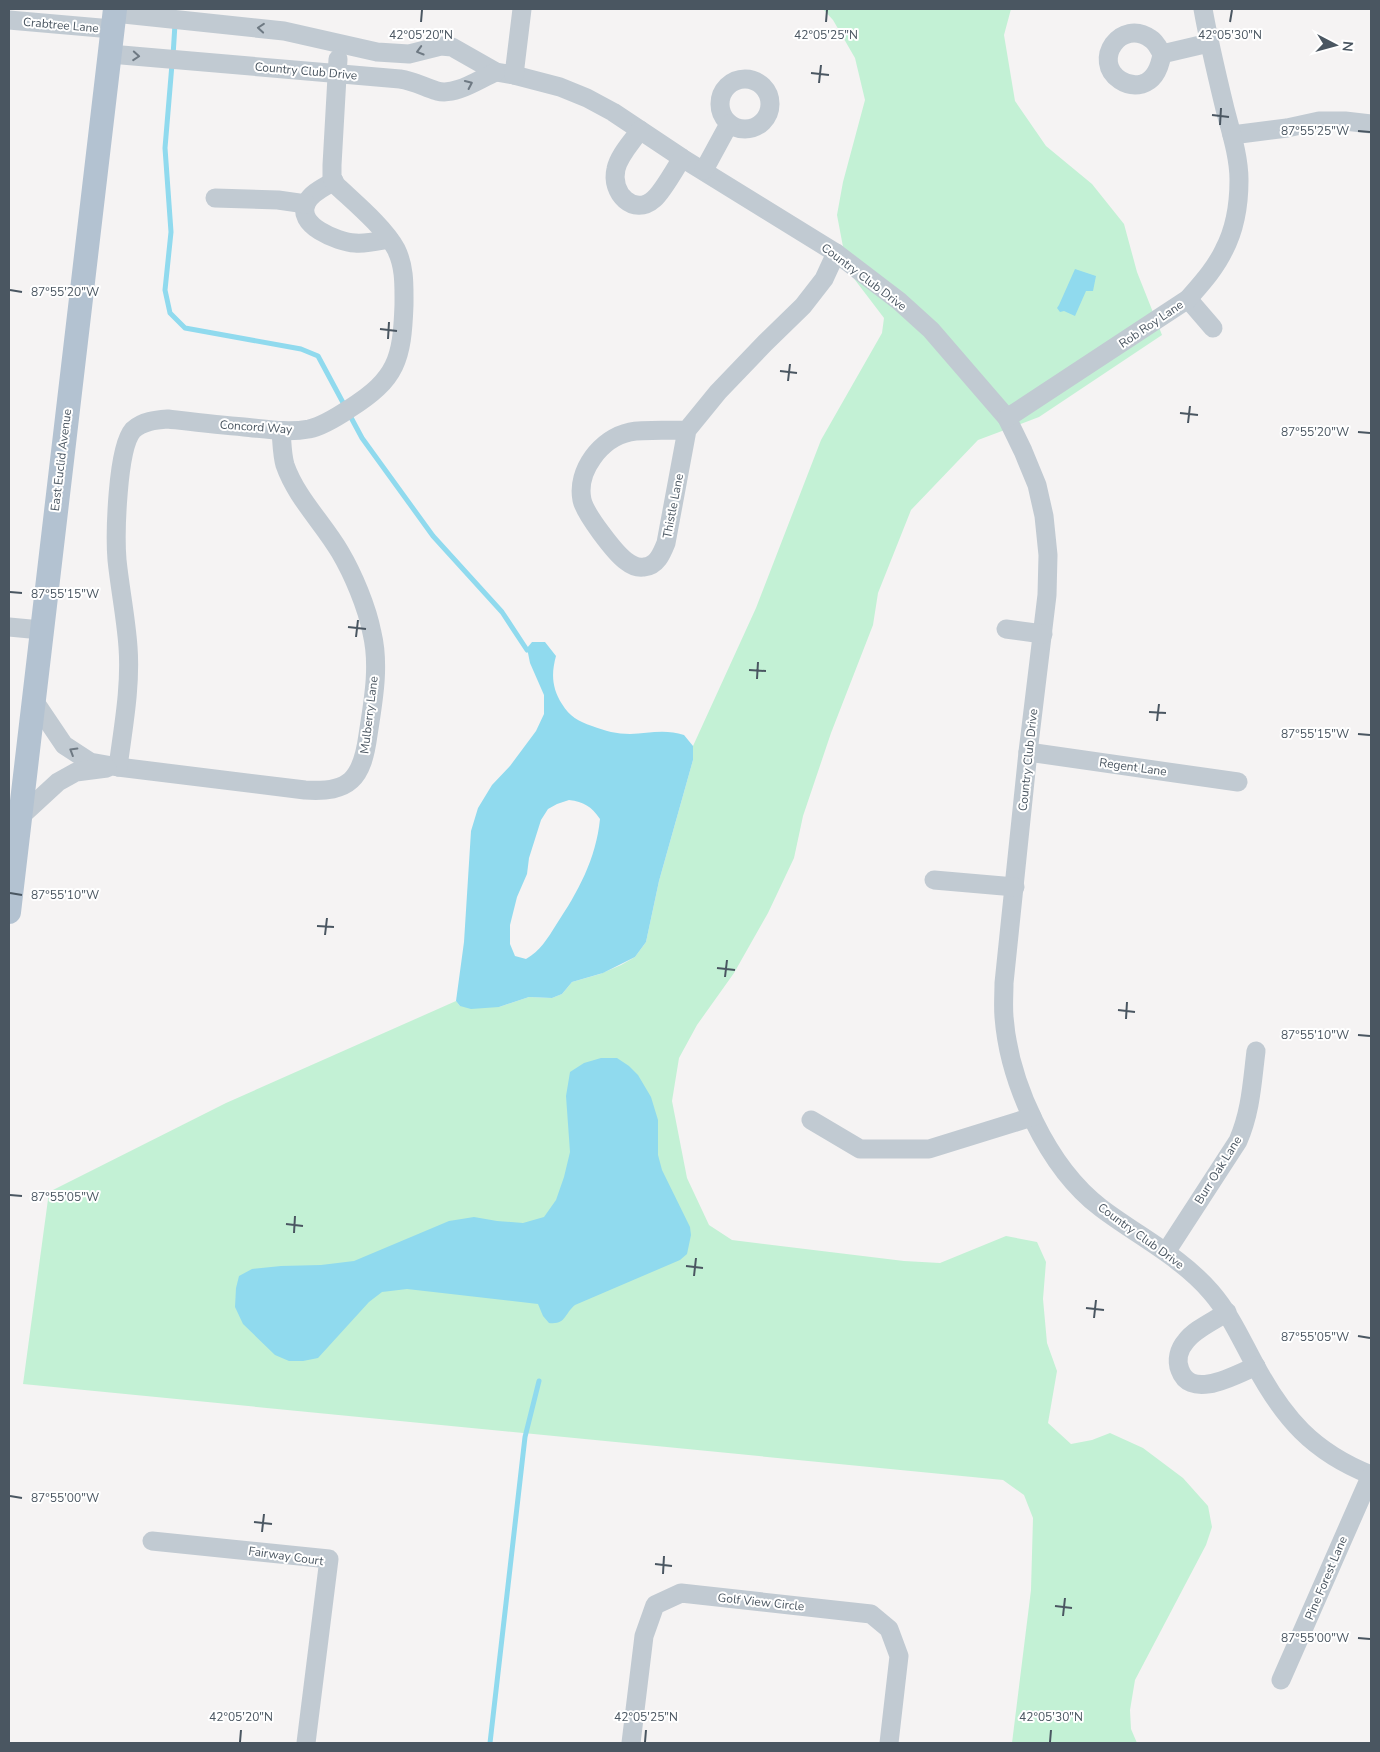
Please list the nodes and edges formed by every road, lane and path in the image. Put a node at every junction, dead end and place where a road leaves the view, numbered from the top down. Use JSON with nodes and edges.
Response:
{"nodes":[{"id":1,"x":522,"y":9,"type":"edge"},
{"id":2,"x":1203,"y":9,"type":"edge"},
{"id":3,"x":114,"y":17,"type":"edge"},
{"id":4,"x":9,"y":20,"type":"edge"},
{"id":5,"x":1209,"y":43,"type":"junction"},
{"id":6,"x":110,"y":54,"type":"junction"},
{"id":7,"x":1162,"y":54,"type":"dead end"},
{"id":8,"x":338,"y":66,"type":"junction"},
{"id":9,"x":505,"y":74,"type":"junction"},
{"id":10,"x":729,"y":124,"type":"dead end"},
{"id":11,"x":1371,"y":124,"type":"edge"},
{"id":12,"x":640,"y":130,"type":"junction"},
{"id":13,"x":1232,"y":135,"type":"junction"},
{"id":14,"x":682,"y":158,"type":"junction"},
{"id":15,"x":704,"y":170,"type":"junction"},
{"id":16,"x":334,"y":181,"type":"junction"},
{"id":17,"x":215,"y":198,"type":"dead end"},
{"id":18,"x":306,"y":204,"type":"junction"},
{"id":19,"x":389,"y":238,"type":"junction"},
{"id":20,"x":836,"y":253,"type":"junction"},
{"id":21,"x":1188,"y":299,"type":"junction"},
{"id":22,"x":1212,"y":328,"type":"dead end"},
{"id":23,"x":1007,"y":418,"type":"junction"},
{"id":24,"x":687,"y":430,"type":"junction"},
{"id":25,"x":281,"y":431,"type":"junction"},
{"id":26,"x":9,"y":627,"type":"edge"},
{"id":27,"x":1006,"y":629,"type":"dead end"},
{"id":28,"x":41,"y":630,"type":"junction"},
{"id":29,"x":1043,"y":634,"type":"junction"},
{"id":30,"x":33,"y":699,"type":"junction"},
{"id":31,"x":1028,"y":752,"type":"junction"},
{"id":32,"x":118,"y":767,"type":"junction"},
{"id":33,"x":1238,"y":782,"type":"dead end"},
{"id":34,"x":20,"y":817,"type":"junction"},
{"id":35,"x":934,"y":880,"type":"dead end"},
{"id":36,"x":1015,"y":887,"type":"junction"},
{"id":37,"x":9,"y":912,"type":"edge"},
{"id":38,"x":1256,"y":1051,"type":"dead end"},
{"id":39,"x":1032,"y":1117,"type":"junction"},
{"id":40,"x":811,"y":1120,"type":"dead end"},
{"id":41,"x":1166,"y":1252,"type":"junction"},
{"id":42,"x":1227,"y":1312,"type":"junction"},
{"id":43,"x":1256,"y":1366,"type":"junction"},
{"id":44,"x":1371,"y":1475,"type":"edge"},
{"id":45,"x":152,"y":1541,"type":"dead end"},
{"id":46,"x":1281,"y":1680,"type":"dead end"},
{"id":47,"x":306,"y":1743,"type":"edge"},
{"id":48,"x":631,"y":1743,"type":"edge"},
{"id":49,"x":889,"y":1743,"type":"edge"}],
"edges":[{"from":1,"to":9,"type":"street"},
{"from":2,"to":5,"type":"street","name":"Rob Roy Lane"},
{"from":3,"to":4,"type":"street","name":"Crabtree Lane"},
{"from":3,"to":6,"type":"main road","name":"East Euclid Avenue"},
{"from":9,"to":3,"type":"street","name":"Country Club Drive","one_way":true},
{"from":5,"to":7,"type":"street"},
{"from":5,"to":13,"type":"street","name":"Rob Roy Lane"},
{"from":6,"to":8,"type":"street","name":"Country Club Drive","one_way":true},
{"from":6,"to":28,"type":"main road","name":"East Euclid Avenue"},
{"from":8,"to":9,"type":"street","name":"Country Club Drive","one_way":true},
{"from":8,"to":16,"type":"street"},
{"from":9,"to":12,"type":"street","name":"Country Club Drive"},
{"from":10,"to":15,"type":"street"},
{"from":11,"to":13,"type":"street"},
{"from":12,"to":14,"type":"street","name":"Country Club Drive"},
{"from":12,"to":14,"type":"street"},
{"from":13,"to":21,"type":"street","name":"Rob Roy Lane"},
{"from":14,"to":15,"type":"street","name":"Country Club Drive"},
{"from":15,"to":20,"type":"street","name":"Country Club Drive"},
{"from":16,"to":18,"type":"street"},
{"from":16,"to":19,"type":"street","name":"Concord Way"},
{"from":17,"to":18,"type":"street"},
{"from":18,"to":19,"type":"street"},
{"from":19,"to":25,"type":"street","name":"Concord Way"},
{"from":20,"to":23,"type":"street","name":"Country Club Drive"},
{"from":20,"to":24,"type":"street","name":"Thistle Lane"},
{"from":21,"to":22,"type":"street"},
{"from":21,"to":23,"type":"street","name":"Rob Roy Lane"},
{"from":23,"to":29,"type":"street","name":"Country Club Drive"},
{"from":24,"to":24,"type":"street","name":"Thistle Lane"},
{"from":25,"to":32,"type":"street","name":"Concord Way"},
{"from":25,"to":32,"type":"street","name":"Mulberry Lane"},
{"from":26,"to":28,"type":"street"},
{"from":27,"to":29,"type":"street"},
{"from":28,"to":30,"type":"main road","name":"East Euclid Avenue"},
{"from":29,"to":31,"type":"street","name":"Country Club Drive"},
{"from":32,"to":30,"type":"street","name":"Mulberry Lane","one_way":true},
{"from":30,"to":34,"type":"main road","name":"East Euclid Avenue"},
{"from":31,"to":33,"type":"street","name":"Regent Lane"},
{"from":31,"to":36,"type":"street","name":"Country Club Drive"},
{"from":32,"to":34,"type":"street","name":"Mulberry Lane"},
{"from":34,"to":37,"type":"main road","name":"East Euclid Avenue"},
{"from":35,"to":36,"type":"street"},
{"from":36,"to":39,"type":"street","name":"Country Club Drive"},
{"from":38,"to":41,"type":"street","name":"Burr Oak Lane"},
{"from":39,"to":40,"type":"street"},
{"from":39,"to":41,"type":"street","name":"Country Club Drive"},
{"from":41,"to":42,"type":"street","name":"Country Club Drive"},
{"from":42,"to":43,"type":"street","name":"Country Club Drive"},
{"from":42,"to":43,"type":"street"},
{"from":43,"to":44,"type":"street","name":"Country Club Drive"},
{"from":44,"to":46,"type":"street","name":"Pine Forest Lane"},
{"from":45,"to":47,"type":"street","name":"Fairway Court"},
{"from":48,"to":49,"type":"street","name":"Golf View Circle"}]}
